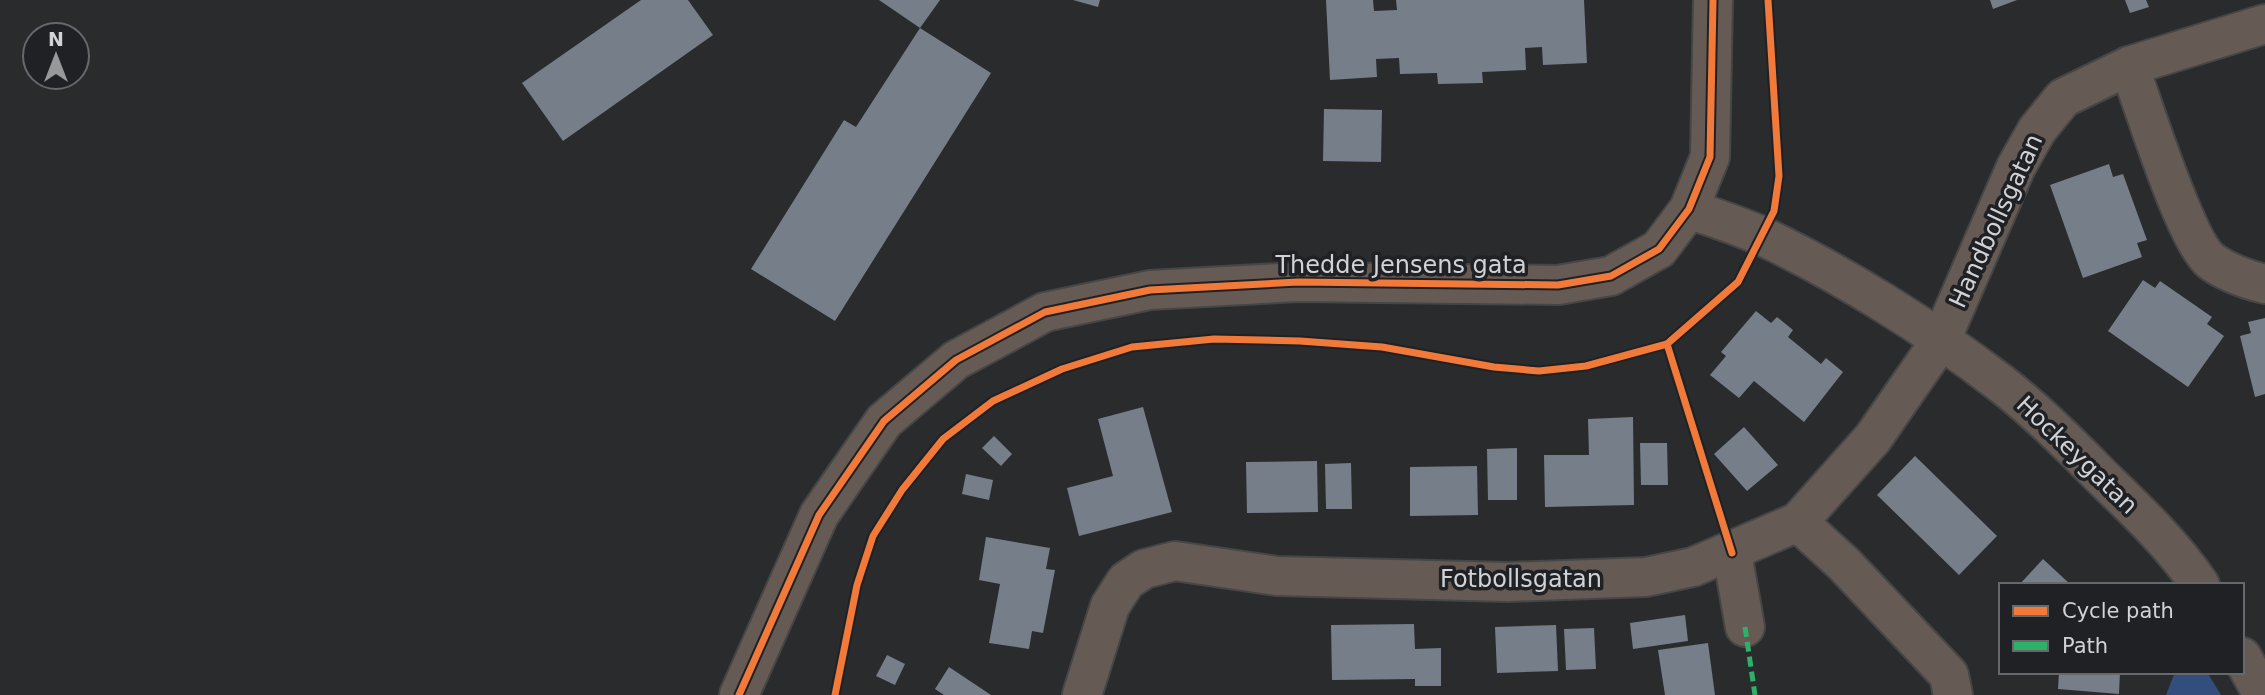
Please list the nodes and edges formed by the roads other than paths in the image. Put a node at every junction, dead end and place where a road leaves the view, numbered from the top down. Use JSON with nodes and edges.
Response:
{"nodes":[{"id":1,"x":1713,"y":0,"type":"edge"},
{"id":2,"x":2265,"y":24,"type":"edge"},
{"id":3,"x":2129,"y":66,"type":"junction"},
{"id":4,"x":1689,"y":209,"type":"junction"},
{"id":5,"x":2265,"y":284,"type":"edge"},
{"id":6,"x":1941,"y":340,"type":"junction"},
{"id":7,"x":1798,"y":522,"type":"junction"},
{"id":8,"x":1732,"y":553,"type":"junction"},
{"id":9,"x":2199,"y":583,"type":"edge"},
{"id":10,"x":1745,"y":627,"type":"dead end"},
{"id":11,"x":2244,"y":661,"type":"edge"},
{"id":12,"x":739,"y":695,"type":"edge"},
{"id":13,"x":1082,"y":695,"type":"edge"},
{"id":14,"x":1953,"y":695,"type":"edge"},
{"id":15,"x":2263,"y":695,"type":"edge"}],
"edges":[{"from":1,"to":4,"type":"street","name":"Thedde Jensens gata"},
{"from":2,"to":3,"type":"street","name":"Handbollsgatan"},
{"from":3,"to":5,"type":"street"},
{"from":3,"to":6,"type":"street","name":"Handbollsgatan"},
{"from":4,"to":6,"type":"street","name":"Handbollsgatan"},
{"from":4,"to":12,"type":"street","name":"Thedde Jensens gata"},
{"from":6,"to":7,"type":"street","name":"Handbollsgatan"},
{"from":6,"to":9,"type":"street","name":"Hockeygatan"},
{"from":7,"to":8,"type":"street","name":"Fotbollsgatan"},
{"from":7,"to":14,"type":"street"},
{"from":8,"to":10,"type":"street"},
{"from":8,"to":13,"type":"street","name":"Fotbollsgatan"},
{"from":11,"to":15,"type":"street"}]}
